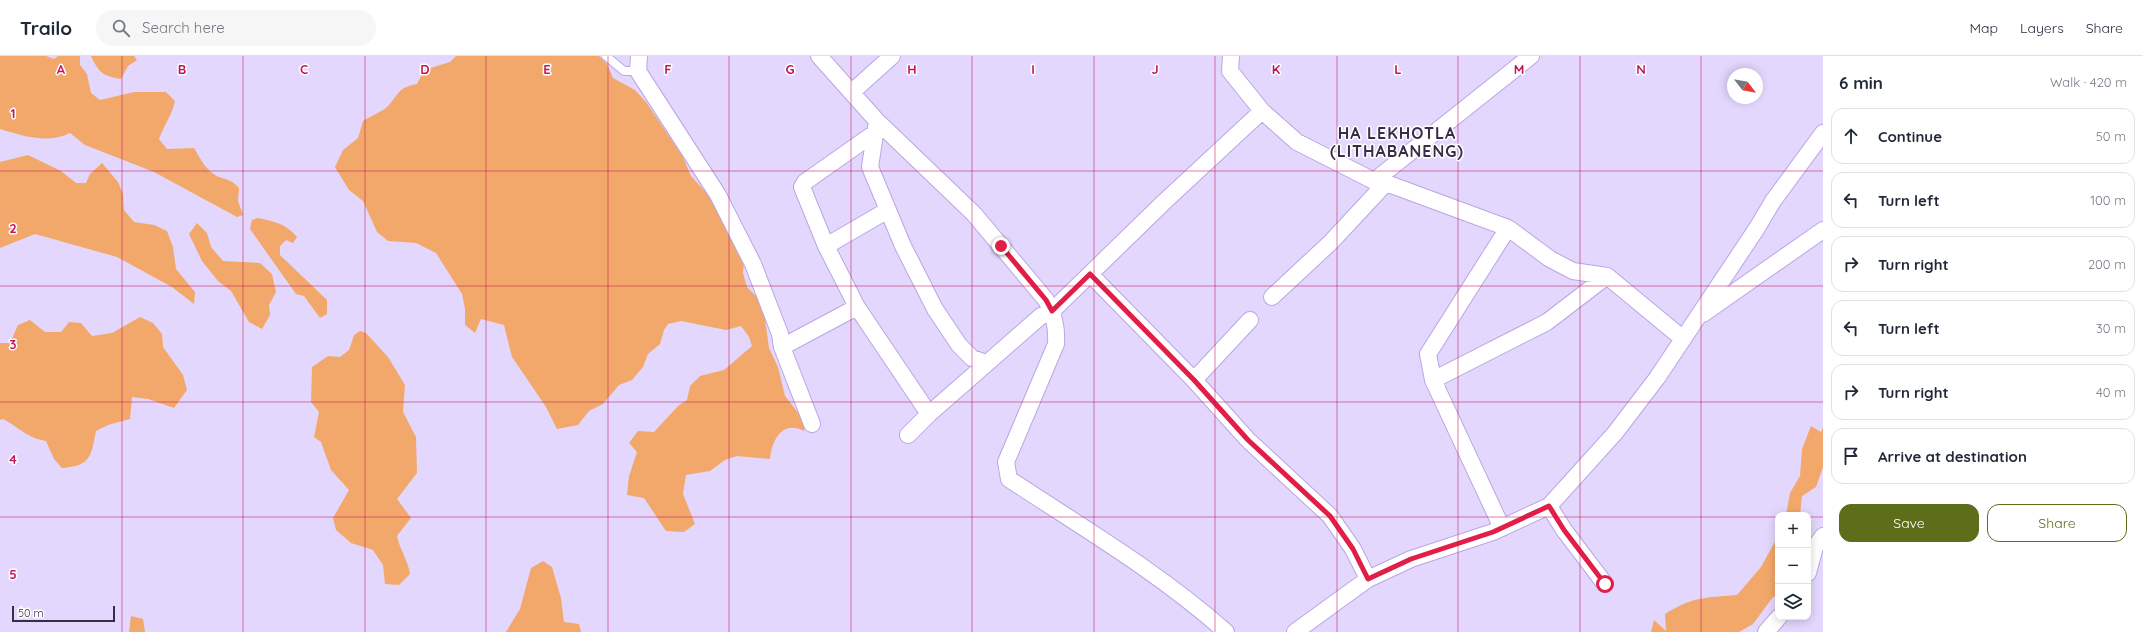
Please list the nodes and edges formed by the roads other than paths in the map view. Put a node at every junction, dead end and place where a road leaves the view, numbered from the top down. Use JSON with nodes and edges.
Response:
{"nodes":[{"id":1,"x":606,"y":56,"type":"edge"},
{"id":2,"x":819,"y":56,"type":"edge"},
{"id":3,"x":892,"y":56,"type":"edge"},
{"id":4,"x":1231,"y":56,"type":"edge"},
{"id":5,"x":1531,"y":56,"type":"edge"},
{"id":6,"x":638,"y":64,"type":"edge"},
{"id":7,"x":852,"y":92,"type":"junction"},
{"id":8,"x":1262,"y":111,"type":"junction"},
{"id":9,"x":876,"y":126,"type":"junction"},
{"id":10,"x":1823,"y":133,"type":"edge"},
{"id":11,"x":1380,"y":182,"type":"junction"},
{"id":12,"x":888,"y":210,"type":"junction"},
{"id":13,"x":1508,"y":228,"type":"junction"},
{"id":14,"x":1823,"y":230,"type":"edge"},
{"id":15,"x":826,"y":246,"type":"junction"},
{"id":16,"x":1090,"y":274,"type":"junction"},
{"id":17,"x":1607,"y":276,"type":"junction"},
{"id":18,"x":1272,"y":297,"type":"dead end"},
{"id":19,"x":857,"y":307,"type":"junction"},
{"id":20,"x":1052,"y":311,"type":"junction"},
{"id":21,"x":1695,"y":319,"type":"junction"},
{"id":22,"x":1250,"y":320,"type":"dead end"},
{"id":23,"x":1682,"y":338,"type":"junction"},
{"id":24,"x":782,"y":347,"type":"junction"},
{"id":25,"x":986,"y":364,"type":"junction"},
{"id":26,"x":1194,"y":380,"type":"junction"},
{"id":27,"x":1433,"y":380,"type":"junction"},
{"id":28,"x":929,"y":414,"type":"junction"},
{"id":29,"x":812,"y":424,"type":"dead end"},
{"id":30,"x":908,"y":435,"type":"dead end"},
{"id":31,"x":1549,"y":506,"type":"junction"},
{"id":32,"x":1502,"y":528,"type":"junction"},
{"id":33,"x":1823,"y":536,"type":"edge"},
{"id":34,"x":1811,"y":562,"type":"edge"},
{"id":35,"x":1368,"y":579,"type":"junction"},
{"id":36,"x":1605,"y":584,"type":"dead end"},
{"id":37,"x":1776,"y":620,"type":"edge"},
{"id":38,"x":1226,"y":632,"type":"edge"},
{"id":39,"x":1295,"y":632,"type":"edge"},
{"id":40,"x":1766,"y":632,"type":"edge"}],
"edges":[{"from":1,"to":6,"type":"lane"},
{"from":2,"to":7,"type":"street"},
{"from":3,"to":7,"type":"street"},
{"from":4,"to":8,"type":"street"},
{"from":5,"to":11,"type":"street"},
{"from":6,"to":24,"type":"street"},
{"from":7,"to":9,"type":"street"},
{"from":8,"to":11,"type":"street"},
{"from":8,"to":16,"type":"street"},
{"from":9,"to":12,"type":"street"},
{"from":9,"to":15,"type":"street"},
{"from":9,"to":20,"type":"street"},
{"from":10,"to":21,"type":"street"},
{"from":11,"to":13,"type":"street"},
{"from":11,"to":18,"type":"street"},
{"from":12,"to":15,"type":"street"},
{"from":12,"to":25,"type":"street"},
{"from":13,"to":17,"type":"street"},
{"from":13,"to":27,"type":"street"},
{"from":14,"to":21,"type":"street"},
{"from":15,"to":19,"type":"street"},
{"from":16,"to":20,"type":"street"},
{"from":16,"to":26,"type":"street"},
{"from":17,"to":23,"type":"street"},
{"from":17,"to":27,"type":"street"},
{"from":19,"to":24,"type":"street"},
{"from":19,"to":28,"type":"street"},
{"from":20,"to":25,"type":"street"},
{"from":20,"to":38,"type":"street"},
{"from":21,"to":23,"type":"street"},
{"from":22,"to":26,"type":"street"},
{"from":23,"to":31,"type":"street"},
{"from":24,"to":29,"type":"street"},
{"from":25,"to":28,"type":"street"},
{"from":26,"to":35,"type":"street"},
{"from":27,"to":32,"type":"street"},
{"from":28,"to":30,"type":"street"},
{"from":31,"to":32,"type":"street"},
{"from":31,"to":36,"type":"street"},
{"from":32,"to":35,"type":"street"},
{"from":33,"to":34,"type":"street"},
{"from":35,"to":39,"type":"street"},
{"from":37,"to":40,"type":"street"}]}
